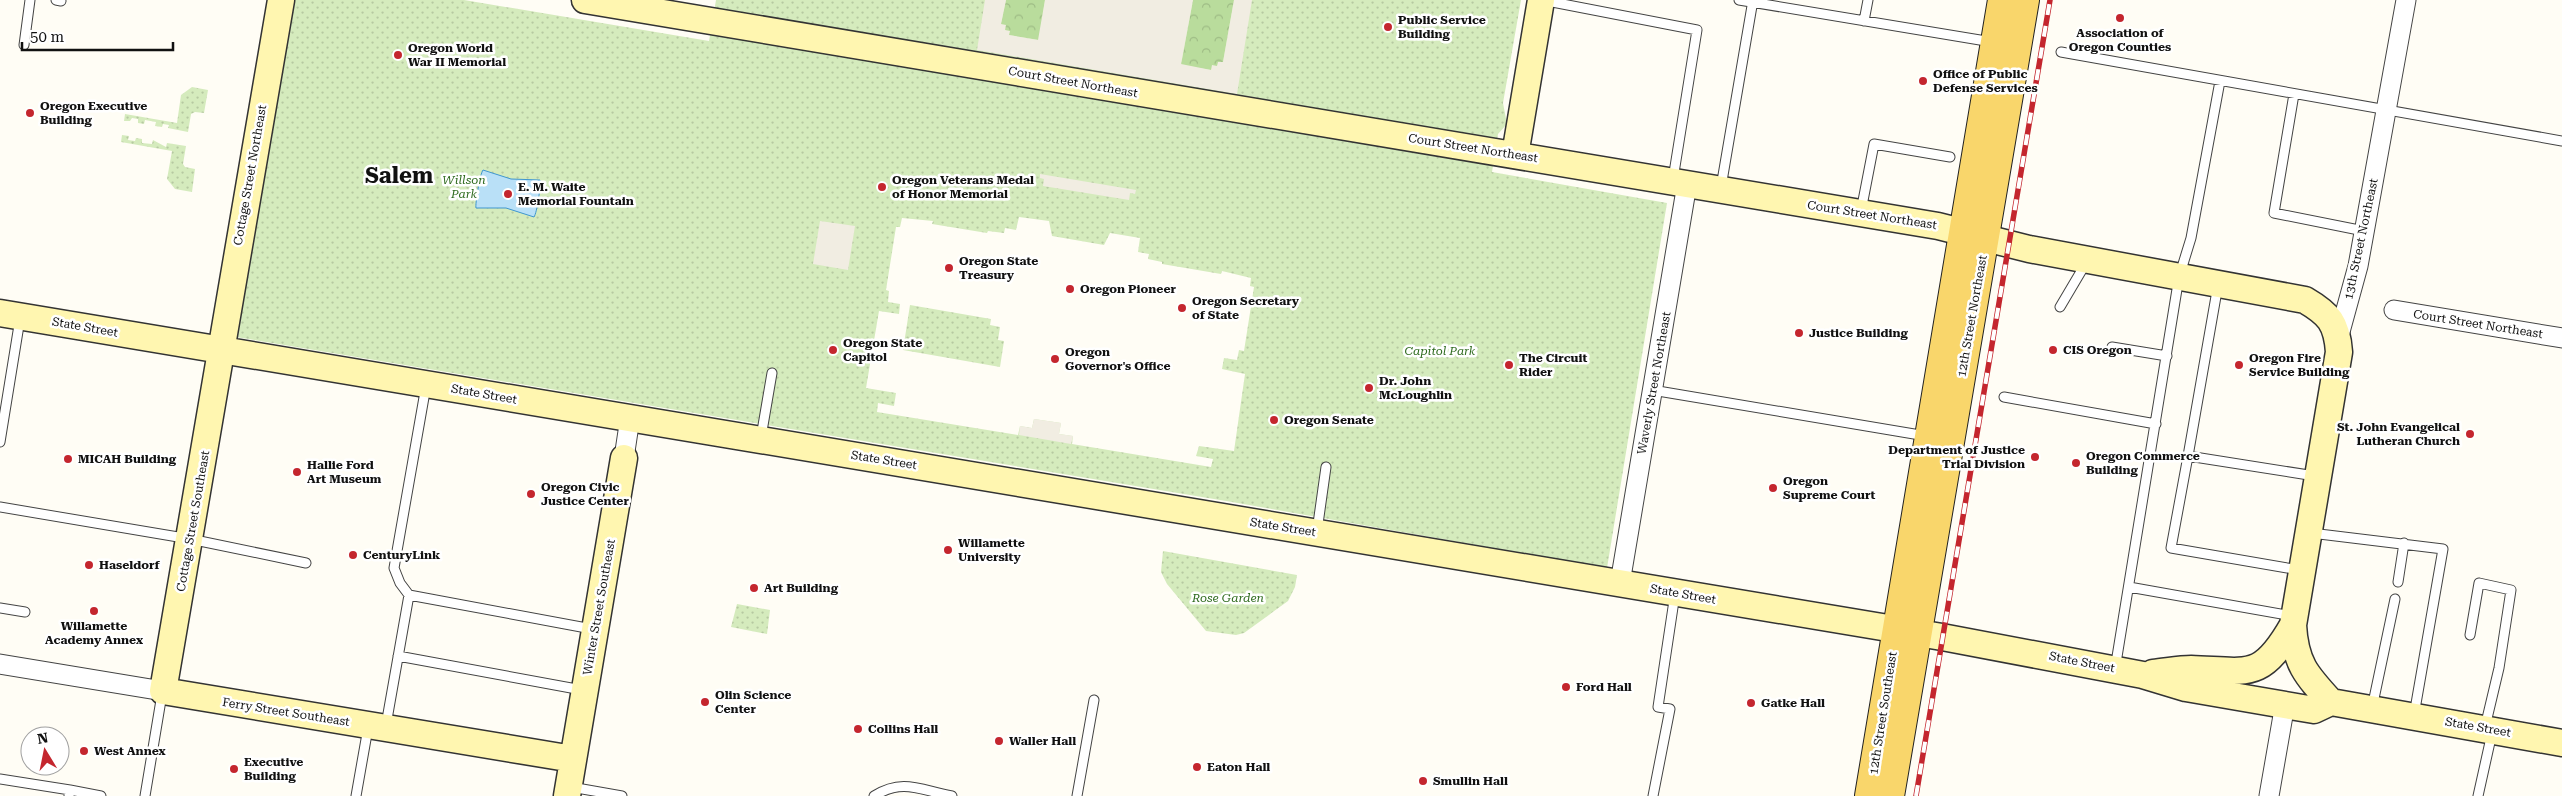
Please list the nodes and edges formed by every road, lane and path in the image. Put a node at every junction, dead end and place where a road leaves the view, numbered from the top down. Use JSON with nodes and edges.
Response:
{"nodes":[{"id":1,"x":30,"y":0,"type":"edge"},
{"id":2,"x":281,"y":0,"type":"edge"},
{"id":3,"x":585,"y":0,"type":"edge"},
{"id":4,"x":1541,"y":0,"type":"edge"},
{"id":5,"x":1739,"y":0,"type":"edge"},
{"id":6,"x":1868,"y":0,"type":"edge"},
{"id":7,"x":2002,"y":0,"type":"edge"},
{"id":8,"x":2026,"y":0,"type":"edge"},
{"id":9,"x":2406,"y":0,"type":"edge"},
{"id":10,"x":1753,"y":1,"type":"edge"},
{"id":11,"x":698,"y":9,"type":"edge"},
{"id":12,"x":1864,"y":21,"type":"junction"},
{"id":13,"x":1995,"y":43,"type":"junction"},
{"id":14,"x":24,"y":45,"type":"dead end"},
{"id":15,"x":2061,"y":52,"type":"dead end"},
{"id":16,"x":2220,"y":81,"type":"junction"},
{"id":17,"x":2294,"y":94,"type":"junction"},
{"id":18,"x":2386,"y":111,"type":"junction"},
{"id":19,"x":2562,"y":141,"type":"edge"},
{"id":20,"x":1515,"y":155,"type":"junction"},
{"id":21,"x":1950,"y":157,"type":"dead end"},
{"id":22,"x":1680,"y":183,"type":"junction"},
{"id":23,"x":1721,"y":190,"type":"junction"},
{"id":24,"x":1861,"y":213,"type":"junction"},
{"id":25,"x":2364,"y":231,"type":"junction"},
{"id":26,"x":1974,"y":235,"type":"junction"},
{"id":27,"x":2087,"y":260,"type":"junction"},
{"id":28,"x":2179,"y":277,"type":"junction"},
{"id":29,"x":2218,"y":284,"type":"junction"},
{"id":30,"x":2060,"y":307,"type":"dead end"},
{"id":31,"x":2394,"y":310,"type":"dead end"},
{"id":32,"x":10,"y":315,"type":"edge"},
{"id":33,"x":2562,"y":338,"type":"edge"},
{"id":34,"x":2338,"y":339,"type":"junction"},
{"id":35,"x":2112,"y":347,"type":"dead end"},
{"id":36,"x":222,"y":350,"type":"junction"},
{"id":37,"x":2167,"y":356,"type":"junction"},
{"id":38,"x":772,"y":373,"type":"dead end"},
{"id":39,"x":427,"y":384,"type":"junction"},
{"id":40,"x":1652,"y":390,"type":"junction"},
{"id":41,"x":2004,"y":397,"type":"dead end"},
{"id":42,"x":630,"y":418,"type":"junction"},
{"id":43,"x":2156,"y":424,"type":"junction"},
{"id":44,"x":1929,"y":437,"type":"junction"},
{"id":45,"x":760,"y":440,"type":"junction"},
{"id":46,"x":0,"y":442,"type":"edge"},
{"id":47,"x":2188,"y":456,"type":"junction"},
{"id":48,"x":624,"y":458,"type":"joint"},
{"id":49,"x":1326,"y":467,"type":"dead end"},
{"id":50,"x":2318,"y":477,"type":"junction"},
{"id":51,"x":0,"y":508,"type":"edge"},
{"id":52,"x":1317,"y":532,"type":"junction"},
{"id":53,"x":2308,"y":533,"type":"junction"},
{"id":54,"x":190,"y":539,"type":"junction"},
{"id":55,"x":2404,"y":543,"type":"junction"},
{"id":56,"x":306,"y":563,"type":"dead end"},
{"id":57,"x":2302,"y":570,"type":"junction"},
{"id":58,"x":2398,"y":582,"type":"dead end"},
{"id":59,"x":1620,"y":583,"type":"junction"},
{"id":60,"x":2129,"y":587,"type":"junction"},
{"id":61,"x":1675,"y":592,"type":"junction"},
{"id":62,"x":409,"y":595,"type":"junction"},
{"id":63,"x":2395,"y":599,"type":"dead end"},
{"id":64,"x":0,"y":608,"type":"edge"},
{"id":65,"x":24,"y":612,"type":"dead end"},
{"id":66,"x":2294,"y":621,"type":"junction"},
{"id":67,"x":595,"y":630,"type":"junction"},
{"id":68,"x":1907,"y":631,"type":"junction"},
{"id":69,"x":2470,"y":635,"type":"dead end"},
{"id":70,"x":398,"y":656,"type":"junction"},
{"id":71,"x":0,"y":664,"type":"edge"},
{"id":72,"x":2115,"y":669,"type":"junction"},
{"id":73,"x":2144,"y":674,"type":"junction"},
{"id":74,"x":584,"y":690,"type":"junction"},
{"id":75,"x":163,"y":691,"type":"junction"},
{"id":76,"x":1094,"y":700,"type":"dead end"},
{"id":77,"x":2331,"y":702,"type":"junction"},
{"id":78,"x":2285,"y":704,"type":"junction"},
{"id":79,"x":2372,"y":709,"type":"junction"},
{"id":80,"x":2414,"y":716,"type":"junction"},
{"id":81,"x":377,"y":727,"type":"junction"},
{"id":82,"x":2489,"y":728,"type":"junction"},
{"id":83,"x":2562,"y":743,"type":"edge"},
{"id":84,"x":573,"y":759,"type":"junction"},
{"id":85,"x":0,"y":778,"type":"edge"},
{"id":86,"x":567,"y":791,"type":"edge"},
{"id":87,"x":70,"y":793,"type":"edge"},
{"id":88,"x":101,"y":796,"type":"edge"},
{"id":89,"x":145,"y":796,"type":"edge"},
{"id":90,"x":356,"y":796,"type":"edge"},
{"id":91,"x":622,"y":796,"type":"edge"},
{"id":92,"x":874,"y":796,"type":"edge"},
{"id":93,"x":952,"y":796,"type":"edge"},
{"id":94,"x":1077,"y":796,"type":"edge"},
{"id":95,"x":1653,"y":796,"type":"edge"},
{"id":96,"x":1869,"y":796,"type":"edge"},
{"id":97,"x":1890,"y":796,"type":"edge"},
{"id":98,"x":2269,"y":796,"type":"edge"},
{"id":99,"x":2478,"y":796,"type":"edge"}],
"edges":[{"from":1,"to":14,"type":"lane"},
{"from":2,"to":36,"type":"main road","name":"Cottage Street Northeast"},
{"from":3,"to":11,"type":"main road","name":"Court Street Northeast"},
{"from":4,"to":20,"type":"main road"},
{"from":4,"to":22,"type":"lane"},
{"from":5,"to":10,"type":"lane"},
{"from":6,"to":12,"type":"lane"},
{"from":7,"to":13,"type":"main road","name":"12th Street Northeast"},
{"from":8,"to":26,"type":"main road","name":"12th Street Northeast"},
{"from":9,"to":18,"type":"street","name":"13th Street Northeast"},
{"from":10,"to":12,"type":"lane"},
{"from":10,"to":23,"type":"lane"},
{"from":11,"to":20,"type":"main road","name":"Court Street Northeast"},
{"from":12,"to":13,"type":"lane"},
{"from":13,"to":26,"type":"main road","name":"12th Street Northeast"},
{"from":15,"to":16,"type":"lane"},
{"from":16,"to":17,"type":"lane"},
{"from":16,"to":28,"type":"lane"},
{"from":17,"to":18,"type":"lane"},
{"from":17,"to":25,"type":"lane"},
{"from":18,"to":19,"type":"lane"},
{"from":18,"to":25,"type":"street","name":"13th Street Northeast"},
{"from":20,"to":22,"type":"main road","name":"Court Street Northeast"},
{"from":21,"to":24,"type":"lane"},
{"from":22,"to":23,"type":"main road","name":"Court Street Northeast"},
{"from":22,"to":40,"type":"street","name":"Waverly Street Northeast"},
{"from":23,"to":24,"type":"main road","name":"Court Street Northeast"},
{"from":24,"to":26,"type":"main road","name":"Court Street Northeast"},
{"from":25,"to":34,"type":"street","name":"13th Street Northeast"},
{"from":26,"to":27,"type":"main road","name":"Court Street Northeast"},
{"from":26,"to":44,"type":"main road","name":"12th Street Northeast"},
{"from":26,"to":68,"type":"main road","name":"12th Street Northeast"},
{"from":27,"to":28,"type":"main road","name":"Court Street Northeast"},
{"from":27,"to":30,"type":"lane"},
{"from":28,"to":29,"type":"main road","name":"Court Street Northeast"},
{"from":28,"to":37,"type":"lane"},
{"from":29,"to":34,"type":"main road","name":"Court Street Northeast"},
{"from":29,"to":47,"type":"lane"},
{"from":31,"to":33,"type":"street","name":"Court Street Northeast"},
{"from":32,"to":36,"type":"main road","name":"State Street"},
{"from":32,"to":46,"type":"lane"},
{"from":34,"to":50,"type":"main road","name":"13th Street Northeast"},
{"from":35,"to":37,"type":"lane"},
{"from":36,"to":39,"type":"main road","name":"State Street"},
{"from":36,"to":54,"type":"main road","name":"Cottage Street Southeast"},
{"from":37,"to":43,"type":"lane"},
{"from":38,"to":45,"type":"lane"},
{"from":39,"to":42,"type":"main road","name":"State Street"},
{"from":39,"to":62,"type":"lane"},
{"from":40,"to":44,"type":"lane"},
{"from":40,"to":59,"type":"street","name":"Waverly Street Northeast"},
{"from":41,"to":43,"type":"lane"},
{"from":42,"to":45,"type":"main road","name":"State Street"},
{"from":42,"to":48,"type":"street","name":"Winter Street Southeast"},
{"from":43,"to":60,"type":"lane"},
{"from":44,"to":68,"type":"main road","name":"12th Street Northeast"},
{"from":45,"to":52,"type":"main road","name":"State Street"},
{"from":47,"to":50,"type":"lane"},
{"from":47,"to":57,"type":"lane"},
{"from":48,"to":67,"type":"main road","name":"Winter Street Southeast"},
{"from":49,"to":52,"type":"lane"},
{"from":50,"to":53,"type":"main road","name":"13th Street Northeast"},
{"from":51,"to":54,"type":"lane"},
{"from":52,"to":59,"type":"main road","name":"State Street"},
{"from":53,"to":55,"type":"lane"},
{"from":53,"to":57,"type":"main road","name":"13th Street Northeast"},
{"from":54,"to":56,"type":"lane"},
{"from":54,"to":75,"type":"main road","name":"Cottage Street Southeast"},
{"from":55,"to":58,"type":"lane"},
{"from":55,"to":80,"type":"lane"},
{"from":57,"to":66,"type":"main road","name":"13th Street Northeast"},
{"from":59,"to":61,"type":"main road","name":"State Street"},
{"from":60,"to":66,"type":"lane"},
{"from":60,"to":72,"type":"lane"},
{"from":61,"to":68,"type":"main road","name":"State Street"},
{"from":61,"to":95,"type":"lane"},
{"from":62,"to":67,"type":"lane"},
{"from":62,"to":70,"type":"lane"},
{"from":63,"to":79,"type":"lane"},
{"from":64,"to":65,"type":"lane"},
{"from":66,"to":73,"type":"main road"},
{"from":66,"to":77,"type":"main road"},
{"from":67,"to":74,"type":"main road","name":"Winter Street Southeast"},
{"from":68,"to":72,"type":"main road","name":"State Street"},
{"from":68,"to":96,"type":"main road","name":"12th Street Southeast"},
{"from":68,"to":97,"type":"main road","name":"12th Street Southeast"},
{"from":69,"to":82,"type":"lane"},
{"from":70,"to":74,"type":"lane"},
{"from":70,"to":81,"type":"lane"},
{"from":71,"to":75,"type":"street","name":"Ferry Street Southeast"},
{"from":72,"to":73,"type":"main road","name":"State Street"},
{"from":73,"to":78,"type":"main road","name":"State Street"},
{"from":74,"to":84,"type":"main road","name":"Winter Street Southeast"},
{"from":75,"to":81,"type":"main road","name":"Ferry Street Southeast"},
{"from":75,"to":89,"type":"lane"},
{"from":76,"to":94,"type":"lane"},
{"from":77,"to":78,"type":"main road","name":"State Street"},
{"from":77,"to":79,"type":"main road","name":"State Street"},
{"from":78,"to":98,"type":"street"},
{"from":79,"to":80,"type":"main road","name":"State Street"},
{"from":80,"to":82,"type":"main road","name":"State Street"},
{"from":81,"to":84,"type":"main road","name":"Ferry Street Southeast"},
{"from":81,"to":90,"type":"lane"},
{"from":82,"to":83,"type":"main road","name":"State Street"},
{"from":82,"to":99,"type":"lane"},
{"from":84,"to":86,"type":"main road","name":"Winter Street Southeast"},
{"from":85,"to":87,"type":"lane"},
{"from":86,"to":91,"type":"lane"},
{"from":87,"to":88,"type":"lane"},
{"from":92,"to":93,"type":"lane"}]}
